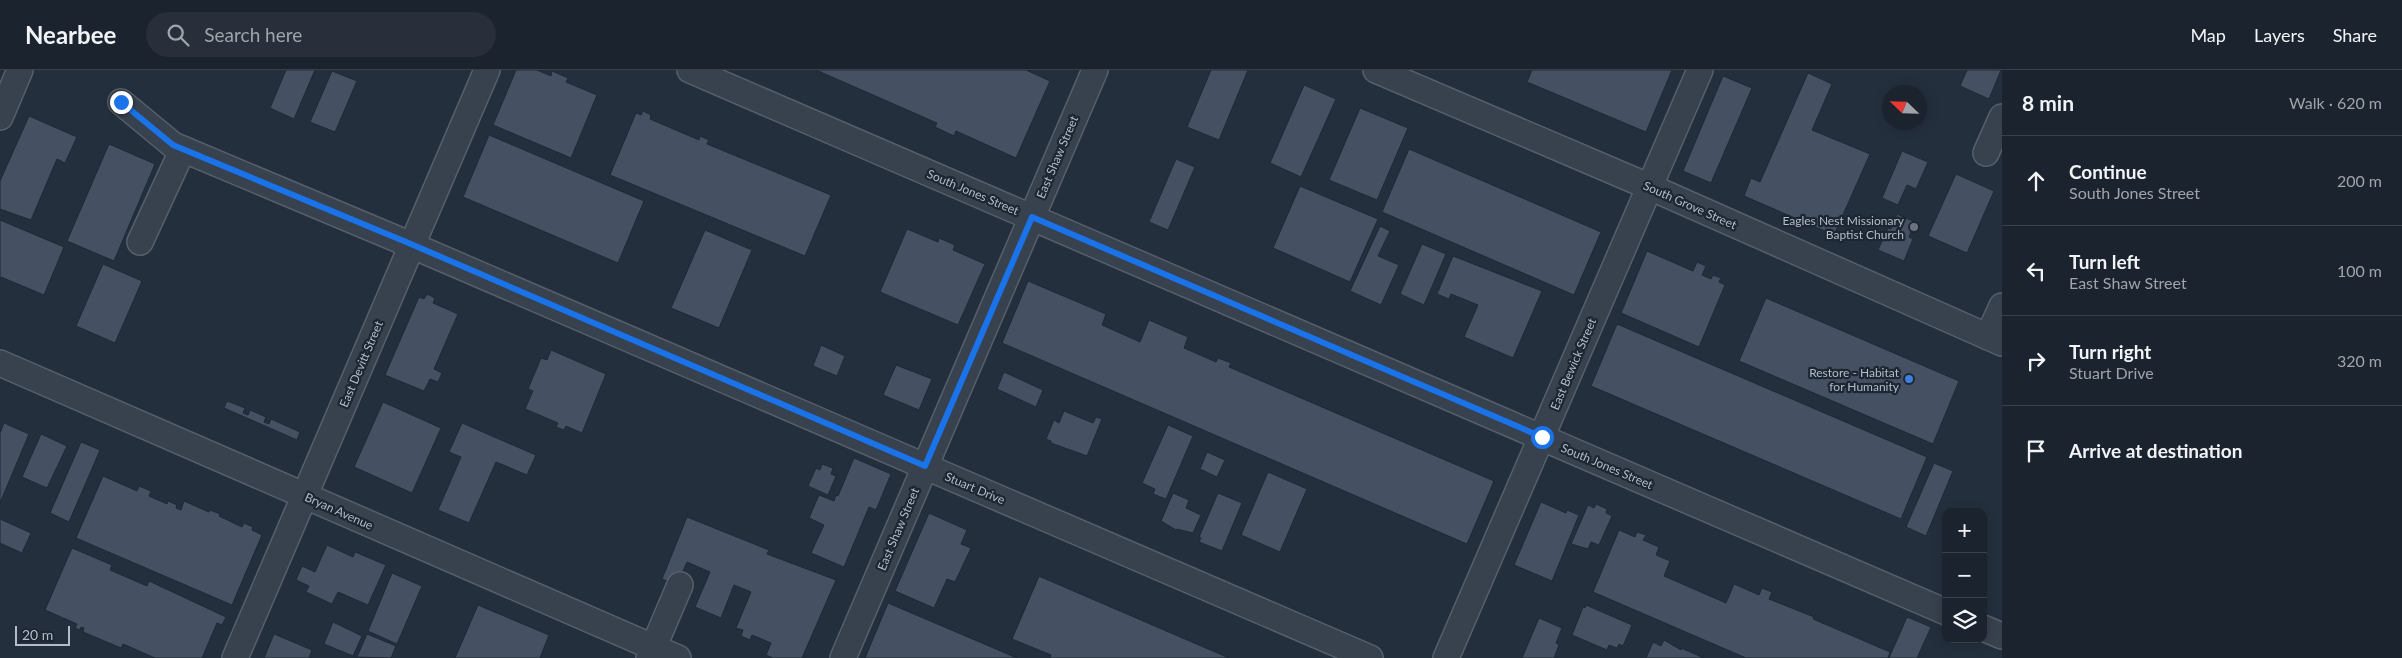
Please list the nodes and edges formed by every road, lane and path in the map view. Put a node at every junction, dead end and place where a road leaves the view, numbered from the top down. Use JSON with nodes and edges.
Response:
{"nodes":[{"id":1,"x":20,"y":70,"type":"edge"},
{"id":2,"x":487,"y":70,"type":"edge"},
{"id":3,"x":690,"y":70,"type":"edge"},
{"id":4,"x":1095,"y":70,"type":"edge"},
{"id":5,"x":1376,"y":70,"type":"edge"},
{"id":6,"x":1700,"y":70,"type":"edge"},
{"id":7,"x":121,"y":102,"type":"dead end"},
{"id":8,"x":0,"y":117,"type":"edge"},
{"id":9,"x":2002,"y":117,"type":"edge"},
{"id":10,"x":183,"y":149,"type":"junction"},
{"id":11,"x":1986,"y":153,"type":"dead end"},
{"id":12,"x":1650,"y":187,"type":"junction"},
{"id":13,"x":1032,"y":217,"type":"junction"},
{"id":14,"x":140,"y":242,"type":"dead end"},
{"id":15,"x":411,"y":244,"type":"junction"},
{"id":16,"x":2002,"y":306,"type":"edge"},
{"id":17,"x":1995,"y":340,"type":"edge"},
{"id":18,"x":0,"y":363,"type":"edge"},
{"id":19,"x":1542,"y":437,"type":"junction"},
{"id":20,"x":925,"y":466,"type":"junction"},
{"id":21,"x":305,"y":496,"type":"junction"},
{"id":22,"x":680,"y":585,"type":"dead end"},
{"id":23,"x":1942,"y":610,"type":"edge"},
{"id":24,"x":1987,"y":630,"type":"edge"},
{"id":25,"x":2002,"y":636,"type":"edge"},
{"id":26,"x":651,"y":653,"type":"edge"},
{"id":27,"x":235,"y":658,"type":"edge"},
{"id":28,"x":678,"y":658,"type":"edge"},
{"id":29,"x":842,"y":658,"type":"edge"},
{"id":30,"x":1370,"y":658,"type":"edge"},
{"id":31,"x":1446,"y":658,"type":"edge"}],
"edges":[{"from":1,"to":8,"type":"street"},
{"from":2,"to":15,"type":"street","name":"East Devitt Street"},
{"from":3,"to":13,"type":"street","name":"South Jones Street"},
{"from":4,"to":13,"type":"street","name":"East Shaw Street"},
{"from":5,"to":12,"type":"street","name":"South Grove Street"},
{"from":6,"to":12,"type":"street","name":"East Bewick Street"},
{"from":7,"to":10,"type":"street","name":"Stuart Drive"},
{"from":9,"to":11,"type":"street"},
{"from":10,"to":14,"type":"street"},
{"from":10,"to":15,"type":"street","name":"Stuart Drive"},
{"from":12,"to":17,"type":"street","name":"South Grove Street"},
{"from":12,"to":19,"type":"street","name":"East Bewick Street"},
{"from":13,"to":19,"type":"street","name":"South Jones Street"},
{"from":13,"to":20,"type":"street","name":"East Shaw Street"},
{"from":15,"to":20,"type":"street","name":"Stuart Drive"},
{"from":15,"to":21,"type":"street","name":"East Devitt Street"},
{"from":16,"to":17,"type":"street"},
{"from":18,"to":21,"type":"street","name":"Bryan Avenue"},
{"from":19,"to":23,"type":"street","name":"South Jones Street"},
{"from":19,"to":31,"type":"street","name":"East Bewick Street"},
{"from":20,"to":29,"type":"street","name":"East Shaw Street"},
{"from":20,"to":30,"type":"street","name":"Stuart Drive"},
{"from":21,"to":26,"type":"street","name":"Bryan Avenue"},
{"from":21,"to":27,"type":"street","name":"East Devitt Street"},
{"from":22,"to":26,"type":"street"},
{"from":24,"to":25,"type":"street"},
{"from":26,"to":28,"type":"street","name":"Bryan Avenue"}]}
